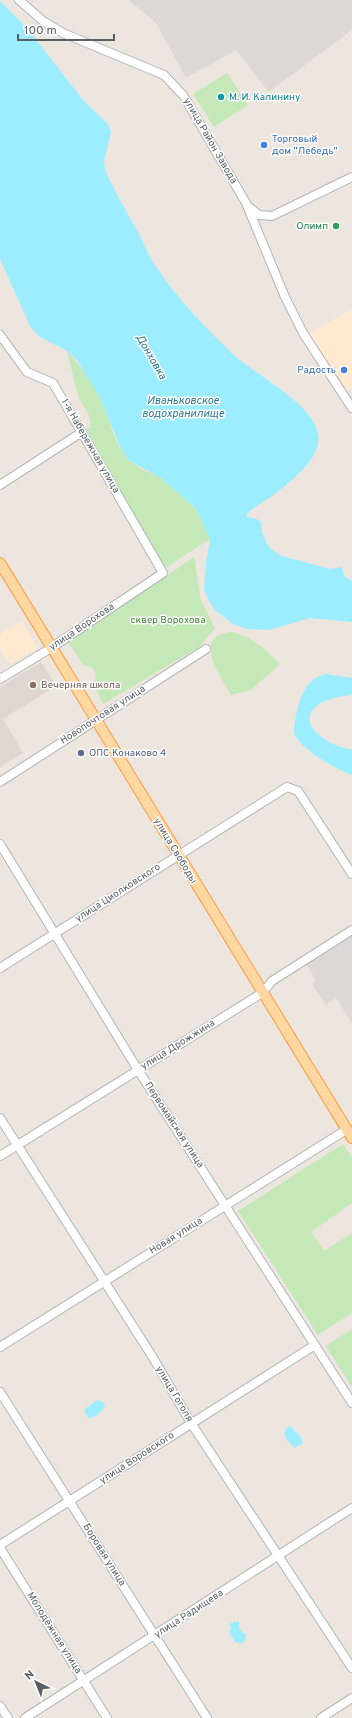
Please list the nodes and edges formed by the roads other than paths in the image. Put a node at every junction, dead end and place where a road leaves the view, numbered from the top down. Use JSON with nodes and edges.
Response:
{"nodes":[{"id":1,"x":19,"y":0,"type":"edge"},
{"id":2,"x":352,"y":177,"type":"edge"},
{"id":3,"x":246,"y":203,"type":"junction"},
{"id":4,"x":0,"y":335,"type":"edge"},
{"id":5,"x":352,"y":408,"type":"edge"},
{"id":6,"x":82,"y":432,"type":"junction"},
{"id":7,"x":0,"y":485,"type":"edge"},
{"id":8,"x":0,"y":563,"type":"edge"},
{"id":9,"x":163,"y":573,"type":"joint"},
{"id":10,"x":51,"y":648,"type":"junction"},
{"id":11,"x":206,"y":649,"type":"dead end"},
{"id":12,"x":0,"y":679,"type":"edge"},
{"id":13,"x":95,"y":720,"type":"junction"},
{"id":14,"x":0,"y":782,"type":"edge"},
{"id":15,"x":0,"y":844,"type":"edge"},
{"id":16,"x":178,"y":855,"type":"junction"},
{"id":17,"x":352,"y":874,"type":"edge"},
{"id":18,"x":352,"y":930,"type":"edge"},
{"id":19,"x":54,"y":935,"type":"junction"},
{"id":20,"x":0,"y":968,"type":"edge"},
{"id":21,"x":262,"y":993,"type":"junction"},
{"id":22,"x":138,"y":1070,"type":"junction"},
{"id":23,"x":0,"y":1118,"type":"edge"},
{"id":24,"x":350,"y":1131,"type":"edge"},
{"id":25,"x":17,"y":1145,"type":"junction"},
{"id":26,"x":0,"y":1156,"type":"edge"},
{"id":27,"x":226,"y":1205,"type":"junction"},
{"id":28,"x":104,"y":1281,"type":"junction"},
{"id":29,"x":315,"y":1346,"type":"junction"},
{"id":30,"x":0,"y":1347,"type":"edge"},
{"id":31,"x":0,"y":1392,"type":"edge"},
{"id":32,"x":352,"y":1403,"type":"edge"},
{"id":33,"x":191,"y":1423,"type":"junction"},
{"id":34,"x":70,"y":1501,"type":"junction"},
{"id":35,"x":352,"y":1508,"type":"edge"},
{"id":36,"x":0,"y":1545,"type":"edge"},
{"id":37,"x":0,"y":1548,"type":"edge"},
{"id":38,"x":279,"y":1555,"type":"junction"},
{"id":39,"x":154,"y":1636,"type":"junction"},
{"id":40,"x":352,"y":1668,"type":"edge"},
{"id":41,"x":84,"y":1680,"type":"junction"},
{"id":42,"x":352,"y":1698,"type":"edge"},
{"id":43,"x":0,"y":1706,"type":"edge"},
{"id":44,"x":8,"y":1718,"type":"edge"},
{"id":45,"x":25,"y":1718,"type":"edge"},
{"id":46,"x":107,"y":1718,"type":"edge"},
{"id":47,"x":207,"y":1718,"type":"edge"},
{"id":48,"x":321,"y":1718,"type":"edge"}],
"edges":[{"from":1,"to":3,"type":"street","name":"улица Район Завода"},
{"from":2,"to":3,"type":"street"},
{"from":3,"to":5,"type":"street","name":"улица Район Завода"},
{"from":4,"to":6,"type":"street","name":"1-я Набережная улица"},
{"from":6,"to":7,"type":"street"},
{"from":6,"to":9,"type":"street","name":"1-я Набережная улица"},
{"from":8,"to":10,"type":"main road","name":"улица Свободы"},
{"from":9,"to":10,"type":"street","name":"улица Ворохова"},
{"from":10,"to":12,"type":"street","name":"улица Ворохова"},
{"from":10,"to":13,"type":"main road","name":"улица Свободы"},
{"from":11,"to":13,"type":"street","name":"Новопочтовая улица"},
{"from":13,"to":14,"type":"street","name":"Новопочтовая улица"},
{"from":13,"to":16,"type":"main road","name":"улица Свободы"},
{"from":15,"to":19,"type":"street","name":"Первомайская улица"},
{"from":16,"to":17,"type":"street","name":"улица Циолковского"},
{"from":16,"to":19,"type":"street","name":"улица Циолковского"},
{"from":16,"to":21,"type":"main road","name":"улица Свободы"},
{"from":18,"to":21,"type":"street","name":"улица Дрожжина"},
{"from":19,"to":20,"type":"street","name":"улица Циолковского"},
{"from":19,"to":22,"type":"street","name":"Первомайская улица"},
{"from":21,"to":22,"type":"street","name":"улица Дрожжина"},
{"from":21,"to":24,"type":"main road","name":"улица Свободы"},
{"from":22,"to":25,"type":"street","name":"улица Дрожжина"},
{"from":22,"to":27,"type":"street","name":"Первомайская улица"},
{"from":23,"to":25,"type":"street","name":"улица Гоголя"},
{"from":24,"to":27,"type":"street","name":"Новая улица"},
{"from":25,"to":26,"type":"street","name":"улица Дрожжина"},
{"from":25,"to":28,"type":"street","name":"улица Гоголя"},
{"from":27,"to":28,"type":"street","name":"Новая улица"},
{"from":27,"to":29,"type":"street","name":"Первомайская улица"},
{"from":28,"to":30,"type":"street","name":"Новая улица"},
{"from":28,"to":33,"type":"street","name":"улица Гоголя"},
{"from":29,"to":32,"type":"street","name":"Первомайская улица"},
{"from":29,"to":33,"type":"street","name":"улица Воровского"},
{"from":31,"to":34,"type":"street","name":"Боровая улица"},
{"from":33,"to":34,"type":"street","name":"улица Воровского"},
{"from":33,"to":38,"type":"street","name":"улица Гоголя"},
{"from":34,"to":36,"type":"street","name":"улица Воровского"},
{"from":34,"to":39,"type":"street","name":"Боровая улица"},
{"from":35,"to":38,"type":"street","name":"улица Радищева"},
{"from":37,"to":41,"type":"street","name":"Молодёжная улица"},
{"from":38,"to":39,"type":"street","name":"улица Радищева"},
{"from":38,"to":40,"type":"street","name":"улица Гоголя"},
{"from":39,"to":41,"type":"street","name":"улица Радищева"},
{"from":39,"to":47,"type":"street","name":"Боровая улица"},
{"from":41,"to":45,"type":"street","name":"улица Радищева"},
{"from":41,"to":46,"type":"street","name":"Молодёжная улица"},
{"from":42,"to":48,"type":"street"},
{"from":43,"to":44,"type":"street"}]}
